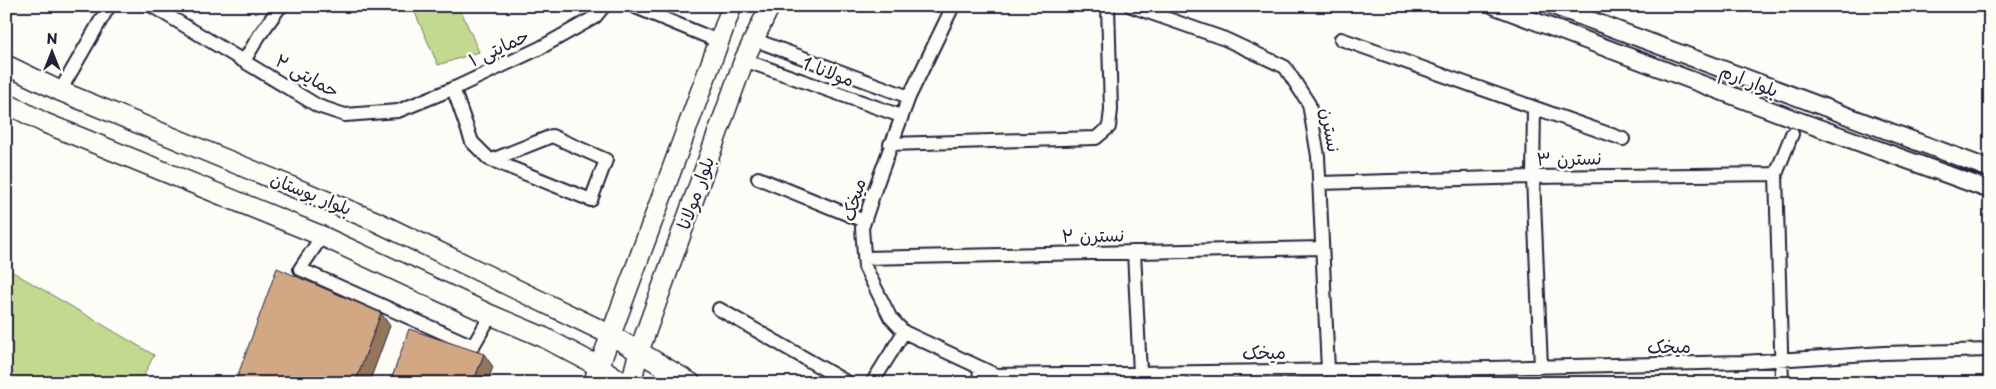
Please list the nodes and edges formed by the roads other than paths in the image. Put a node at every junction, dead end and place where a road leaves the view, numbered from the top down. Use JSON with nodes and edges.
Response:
{"nodes":[{"id":1,"x":109,"y":6,"type":"edge"},
{"id":2,"x":152,"y":6,"type":"edge"},
{"id":3,"x":282,"y":6,"type":"edge"},
{"id":4,"x":604,"y":6,"type":"edge"},
{"id":5,"x":633,"y":6,"type":"edge"},
{"id":6,"x":732,"y":6,"type":"edge"},
{"id":7,"x":770,"y":6,"type":"edge"},
{"id":8,"x":953,"y":6,"type":"edge"},
{"id":9,"x":1108,"y":6,"type":"edge"},
{"id":10,"x":1132,"y":6,"type":"edge"},
{"id":11,"x":1494,"y":6,"type":"edge"},
{"id":12,"x":1552,"y":6,"type":"edge"},
{"id":13,"x":1341,"y":39,"type":"dead end"},
{"id":14,"x":755,"y":40,"type":"junction"},
{"id":15,"x":718,"y":41,"type":"junction"},
{"id":16,"x":744,"y":60,"type":"junction"},
{"id":17,"x":244,"y":61,"type":"junction"},
{"id":18,"x":6,"y":65,"type":"edge"},
{"id":19,"x":455,"y":88,"type":"junction"},
{"id":20,"x":60,"y":91,"type":"junction"},
{"id":21,"x":909,"y":97,"type":"junction"},
{"id":22,"x":6,"y":103,"type":"edge"},
{"id":23,"x":1534,"y":108,"type":"junction"},
{"id":24,"x":901,"y":116,"type":"junction"},
{"id":25,"x":1792,"y":134,"type":"dead end"},
{"id":26,"x":1623,"y":139,"type":"dead end"},
{"id":27,"x":890,"y":144,"type":"junction"},
{"id":28,"x":1943,"y":151,"type":"junction"},
{"id":29,"x":492,"y":160,"type":"junction"},
{"id":30,"x":1990,"y":169,"type":"edge"},
{"id":31,"x":1936,"y":171,"type":"junction"},
{"id":32,"x":1776,"y":174,"type":"junction"},
{"id":33,"x":1533,"y":177,"type":"junction"},
{"id":34,"x":758,"y":178,"type":"dead end"},
{"id":35,"x":1319,"y":183,"type":"junction"},
{"id":36,"x":1990,"y":190,"type":"edge"},
{"id":37,"x":864,"y":221,"type":"junction"},
{"id":38,"x":322,"y":236,"type":"junction"},
{"id":39,"x":1322,"y":248,"type":"junction"},
{"id":40,"x":1134,"y":252,"type":"junction"},
{"id":41,"x":864,"y":258,"type":"junction"},
{"id":42,"x":720,"y":309,"type":"dead end"},
{"id":43,"x":491,"y":315,"type":"junction"},
{"id":44,"x":904,"y":332,"type":"junction"},
{"id":45,"x":611,"y":335,"type":"junction"},
{"id":46,"x":1990,"y":350,"type":"edge"},
{"id":47,"x":638,"y":351,"type":"junction"},
{"id":48,"x":1780,"y":360,"type":"junction"},
{"id":49,"x":1541,"y":367,"type":"junction"},
{"id":50,"x":980,"y":368,"type":"junction"},
{"id":51,"x":1440,"y":369,"type":"junction"},
{"id":52,"x":1328,"y":370,"type":"junction"},
{"id":53,"x":1140,"y":373,"type":"junction"},
{"id":54,"x":595,"y":374,"type":"edge"},
{"id":55,"x":1236,"y":377,"type":"edge"},
{"id":56,"x":624,"y":383,"type":"edge"},
{"id":57,"x":630,"y":383,"type":"edge"},
{"id":58,"x":691,"y":383,"type":"edge"},
{"id":59,"x":848,"y":383,"type":"edge"},
{"id":60,"x":872,"y":383,"type":"edge"},
{"id":61,"x":980,"y":383,"type":"edge"},
{"id":62,"x":1440,"y":383,"type":"edge"},
{"id":63,"x":1782,"y":383,"type":"edge"}],
"edges":[{"from":1,"to":20,"type":"street"},
{"from":2,"to":17,"type":"street","name":"حمایتی ۲"},
{"from":3,"to":17,"type":"street"},
{"from":4,"to":19,"type":"street","name":"حمایتی ۱"},
{"from":5,"to":15,"type":"street"},
{"from":6,"to":15,"type":"main road","name":"بلوار مولانا"},
{"from":7,"to":14,"type":"main road","name":"بلوار مولانا"},
{"from":8,"to":21,"type":"street","name":"میخک"},
{"from":9,"to":27,"type":"street"},
{"from":10,"to":35,"type":"street","name":"نسترن"},
{"from":11,"to":31,"type":"street","name":"بلوار ارم"},
{"from":12,"to":28,"type":"street","name":"بلوار ارم"},
{"from":13,"to":23,"type":"street"},
{"from":14,"to":16,"type":"main road","name":"بلوار مولانا"},
{"from":14,"to":21,"type":"street","name":"مولانا 1"},
{"from":15,"to":45,"type":"main road","name":"بلوار مولانا"},
{"from":16,"to":24,"type":"street","name":"مولانا 1"},
{"from":16,"to":47,"type":"main road","name":"بلوار مولانا"},
{"from":17,"to":19,"type":"street","name":"حمایتی ۲"},
{"from":18,"to":20,"type":"main road","name":"بلوار بوستان"},
{"from":19,"to":29,"type":"street"},
{"from":20,"to":45,"type":"main road","name":"بلوار بوستان"},
{"from":21,"to":24,"type":"street","name":"میخک"},
{"from":22,"to":38,"type":"main road","name":"بلوار بوستان"},
{"from":23,"to":26,"type":"street"},
{"from":23,"to":33,"type":"street"},
{"from":24,"to":27,"type":"street","name":"میخک"},
{"from":25,"to":32,"type":"street"},
{"from":27,"to":37,"type":"street","name":"میخک"},
{"from":28,"to":30,"type":"street","name":"بلوار ارم"},
{"from":28,"to":31,"type":"street"},
{"from":29,"to":29,"type":"street"},
{"from":31,"to":36,"type":"street","name":"بلوار ارم"},
{"from":32,"to":33,"type":"street","name":"نسترن ۳"},
{"from":32,"to":48,"type":"street"},
{"from":33,"to":35,"type":"street","name":"نسترن ۳"},
{"from":33,"to":49,"type":"street"},
{"from":34,"to":37,"type":"street"},
{"from":35,"to":39,"type":"street","name":"نسترن"},
{"from":37,"to":41,"type":"street","name":"میخک"},
{"from":38,"to":43,"type":"main road","name":"بلوار بوستان"},
{"from":38,"to":43,"type":"street"},
{"from":39,"to":40,"type":"street","name":"نسترن ۲"},
{"from":39,"to":52,"type":"street","name":"نسترن"},
{"from":40,"to":41,"type":"street","name":"نسترن ۲"},
{"from":40,"to":53,"type":"street"},
{"from":41,"to":44,"type":"street","name":"میخک"},
{"from":42,"to":59,"type":"street"},
{"from":43,"to":54,"type":"main road","name":"بلوار بوستان"},
{"from":44,"to":50,"type":"street","name":"میخک"},
{"from":44,"to":60,"type":"street"},
{"from":45,"to":47,"type":"main road","name":"بلوار بوستان"},
{"from":45,"to":54,"type":"main road","name":"بلوار مولانا"},
{"from":46,"to":48,"type":"street","name":"میخک"},
{"from":47,"to":57,"type":"main road","name":"بلوار مولانا"},
{"from":47,"to":58,"type":"main road","name":"بلوار بوستان"},
{"from":48,"to":49,"type":"street","name":"میخک"},
{"from":48,"to":63,"type":"street"},
{"from":49,"to":51,"type":"street","name":"میخک"},
{"from":50,"to":53,"type":"street","name":"میخک"},
{"from":50,"to":61,"type":"street"},
{"from":51,"to":52,"type":"street","name":"میخک"},
{"from":51,"to":62,"type":"street"},
{"from":52,"to":55,"type":"street","name":"میخک"},
{"from":53,"to":55,"type":"street","name":"میخک"},
{"from":54,"to":56,"type":"main road","name":"بلوار بوستان"}]}
